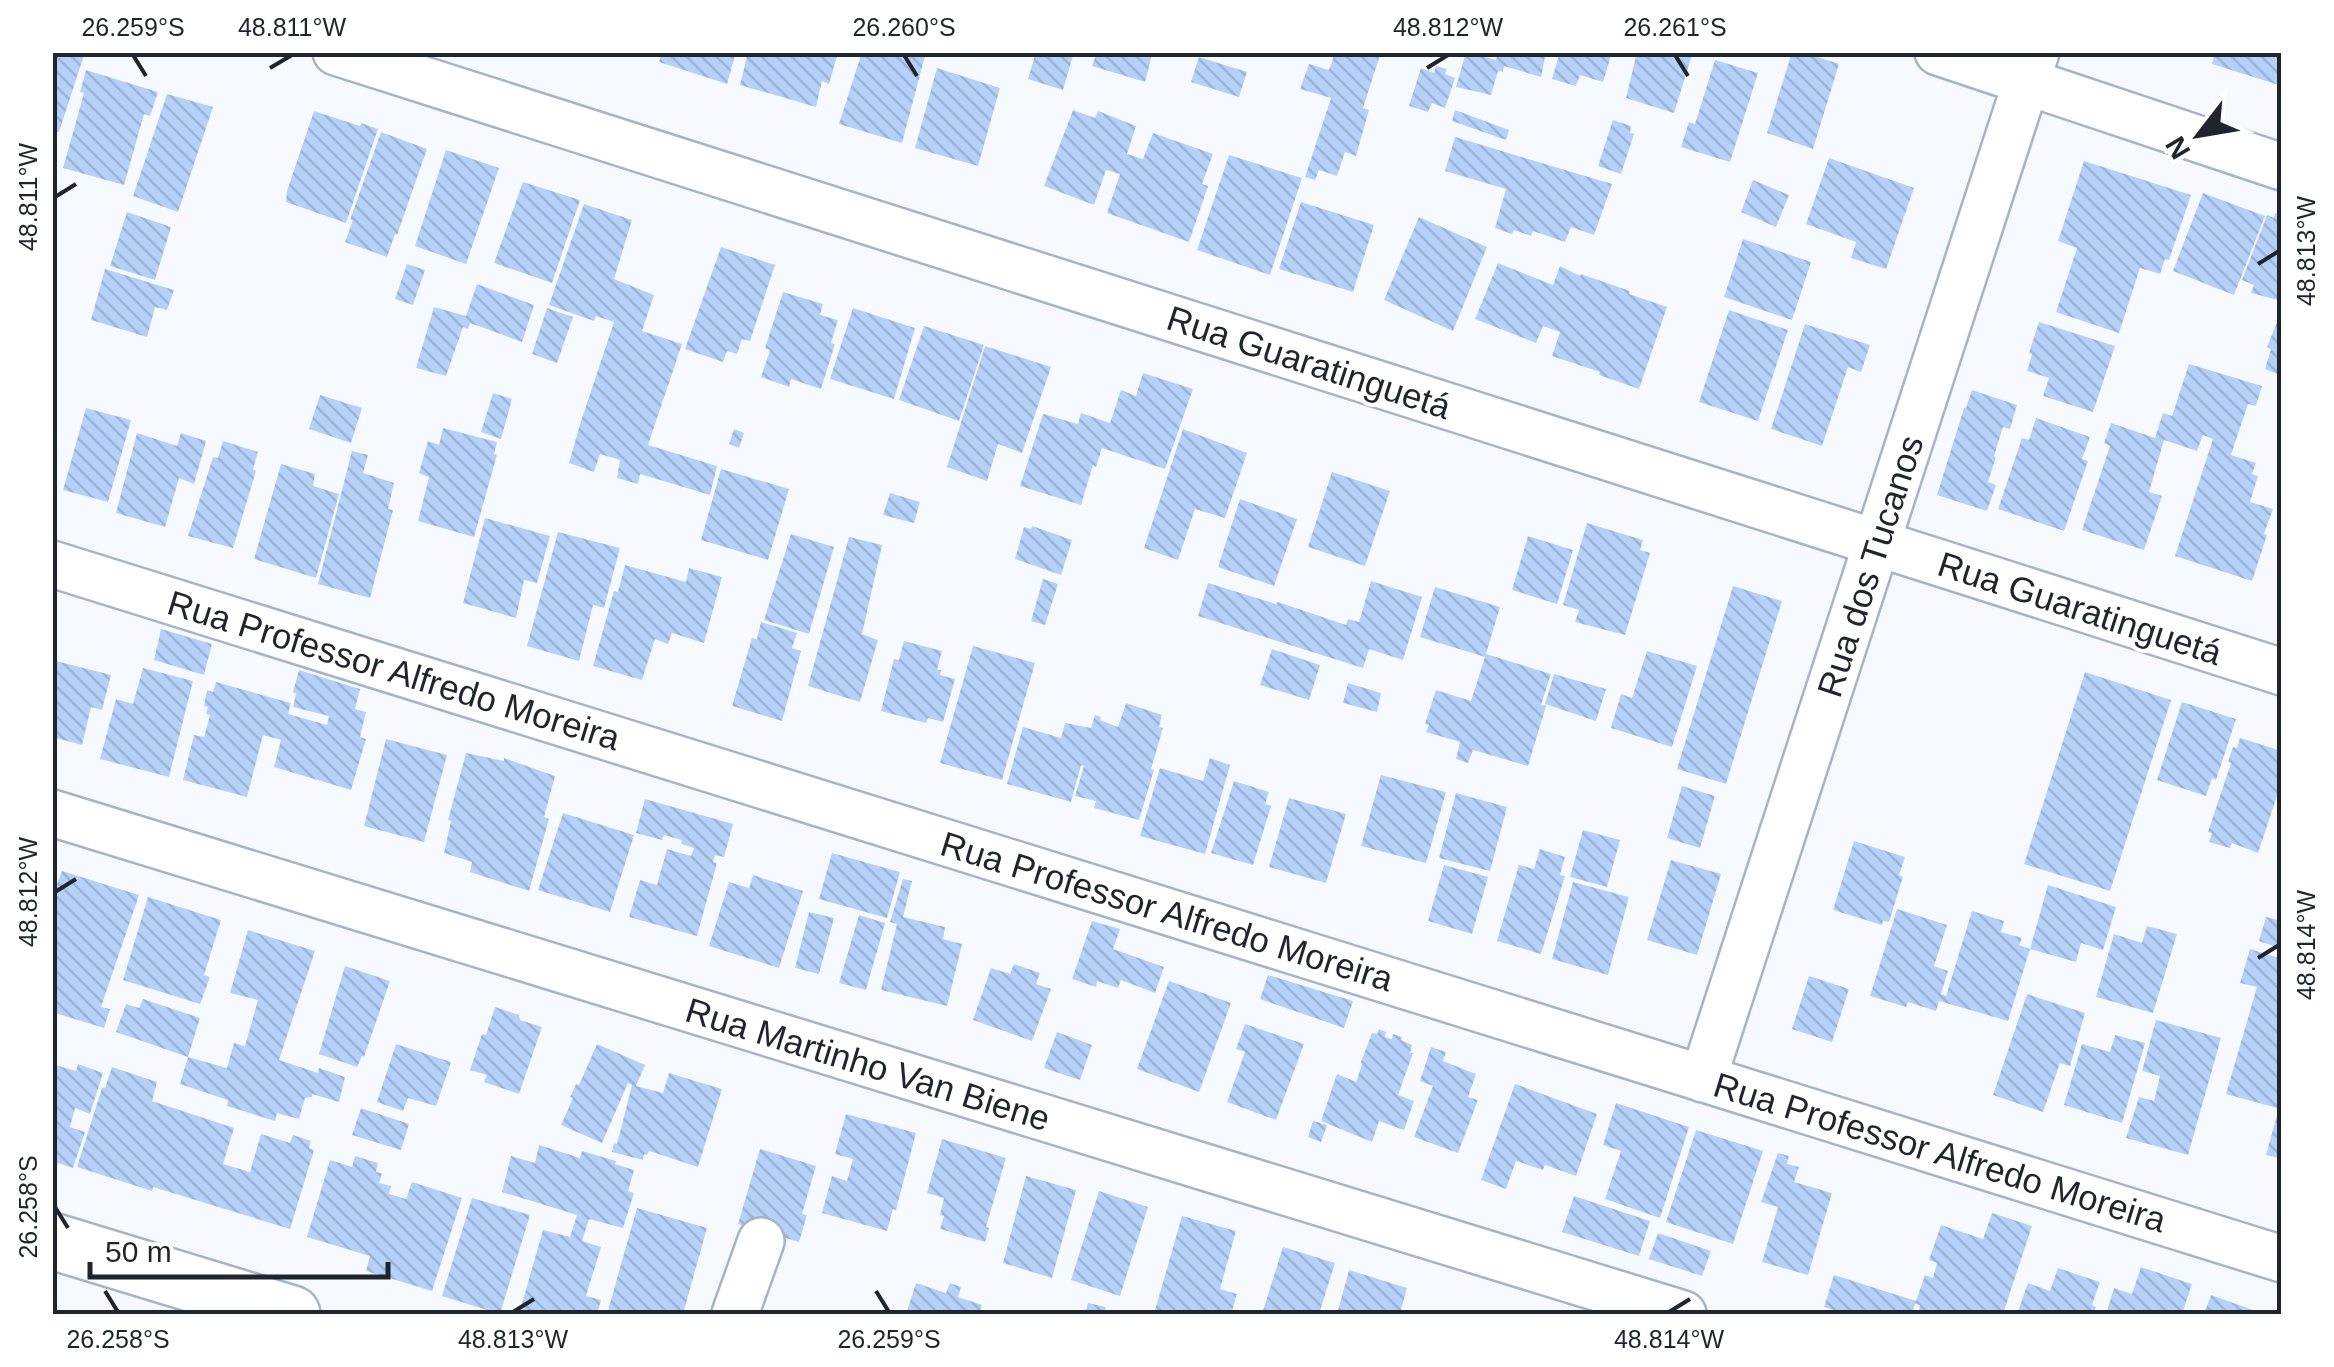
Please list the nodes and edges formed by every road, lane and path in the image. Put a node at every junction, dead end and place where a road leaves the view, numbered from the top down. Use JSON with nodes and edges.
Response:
{"nodes":[{"id":1,"x":336,"y":52,"type":"edge"},
{"id":2,"x":1938,"y":52,"type":"edge"},
{"id":3,"x":2032,"y":67,"type":"edge"},
{"id":4,"x":2282,"y":167,"type":"edge"},
{"id":5,"x":1877,"y":543,"type":"junction"},
{"id":6,"x":52,"y":564,"type":"edge"},
{"id":7,"x":2282,"y":672,"type":"edge"},
{"id":8,"x":52,"y":813,"type":"edge"},
{"id":9,"x":1703,"y":1079,"type":"junction"},
{"id":10,"x":52,"y":1241,"type":"edge"},
{"id":11,"x":761,"y":1242,"type":"dead end"},
{"id":12,"x":2282,"y":1258,"type":"edge"},
{"id":13,"x":292,"y":1314,"type":"edge"},
{"id":14,"x":735,"y":1314,"type":"edge"},
{"id":15,"x":1683,"y":1314,"type":"edge"}],
"edges":[{"from":1,"to":5,"type":"street","name":"Rua Guaratinguetá"},
{"from":2,"to":3,"type":"street"},
{"from":3,"to":4,"type":"street"},
{"from":3,"to":5,"type":"street","name":"Rua dos Tucanos"},
{"from":5,"to":7,"type":"street","name":"Rua Guaratinguetá"},
{"from":5,"to":9,"type":"street","name":"Rua dos Tucanos"},
{"from":6,"to":9,"type":"street","name":"Rua Professor Alfredo Moreira"},
{"from":8,"to":15,"type":"street","name":"Rua Martinho Van Biene"},
{"from":9,"to":12,"type":"street","name":"Rua Professor Alfredo Moreira"},
{"from":10,"to":13,"type":"street"},
{"from":11,"to":14,"type":"street"}]}
